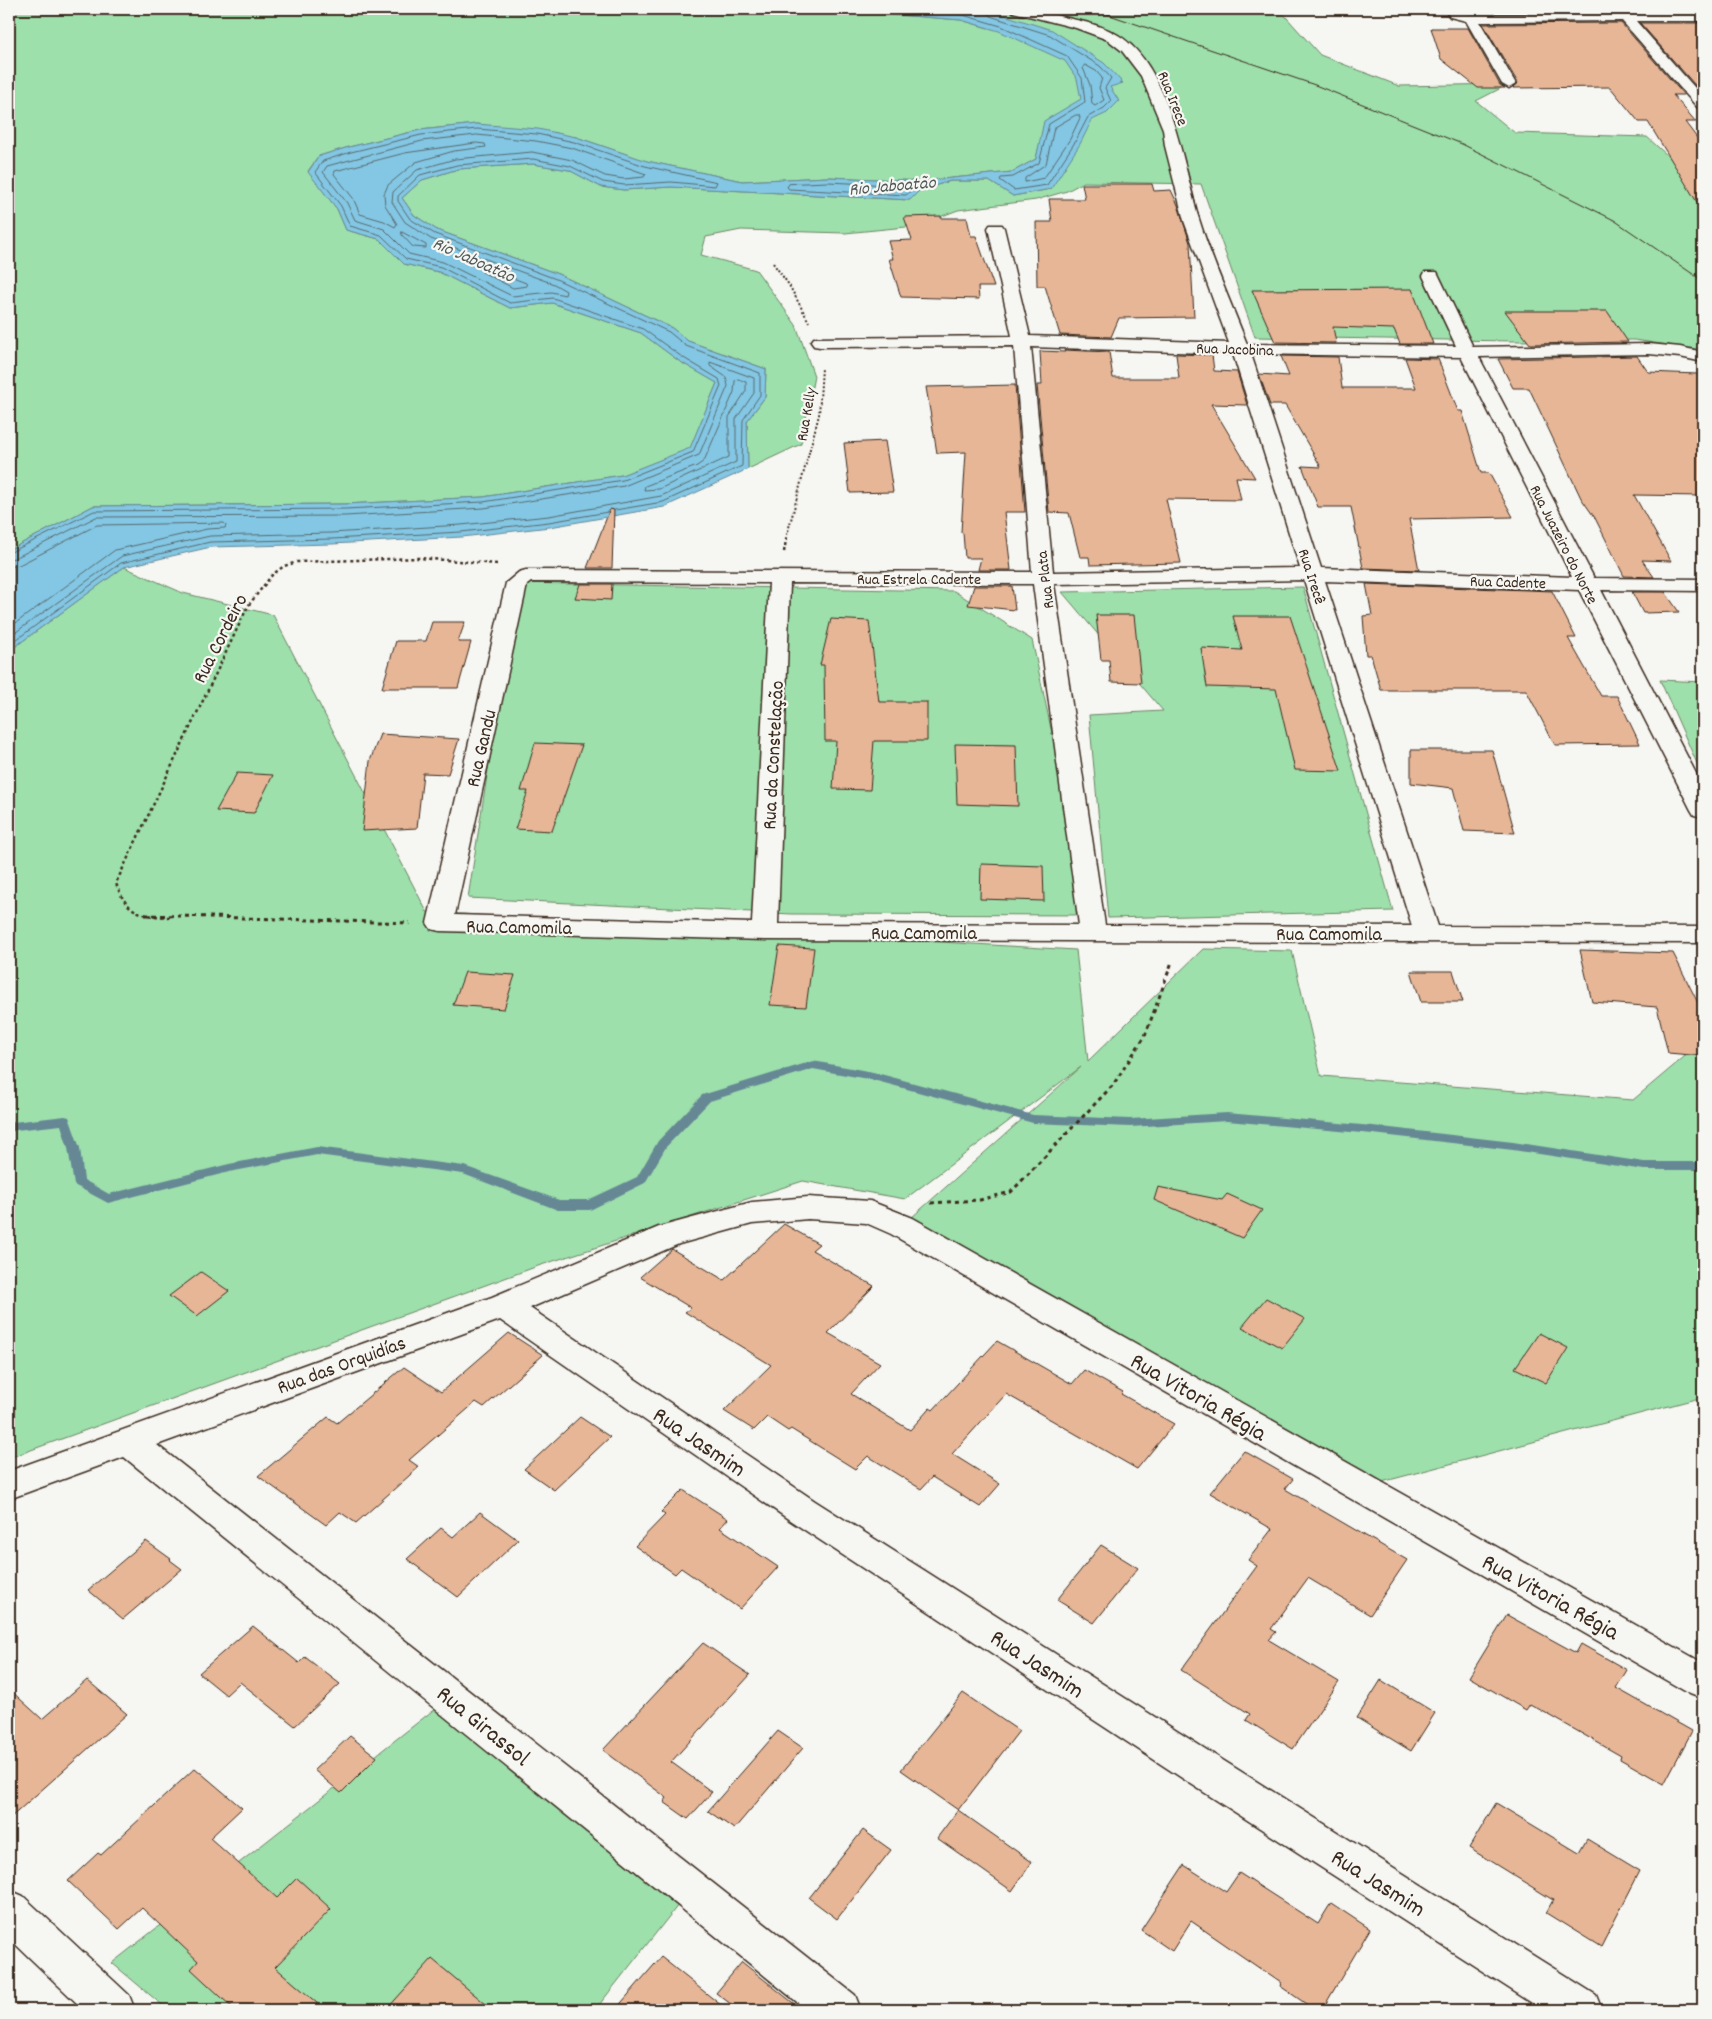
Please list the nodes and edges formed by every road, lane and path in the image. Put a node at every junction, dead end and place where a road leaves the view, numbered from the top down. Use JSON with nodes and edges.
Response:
{"nodes":[{"id":1,"x":1018,"y":9,"type":"edge"},
{"id":2,"x":1450,"y":9,"type":"edge"},
{"id":3,"x":1622,"y":13,"type":"edge"},
{"id":4,"x":1703,"y":17,"type":"edge"},
{"id":5,"x":1470,"y":18,"type":"junction"},
{"id":6,"x":1509,"y":84,"type":"dead end"},
{"id":7,"x":1703,"y":105,"type":"edge"},
{"id":8,"x":1192,"y":221,"type":"joint"},
{"id":9,"x":996,"y":228,"type":"dead end"},
{"id":10,"x":773,"y":263,"type":"dead end"},
{"id":11,"x":1431,"y":276,"type":"dead end"},
{"id":12,"x":1022,"y":340,"type":"junction"},
{"id":13,"x":820,"y":342,"type":"junction"},
{"id":14,"x":1240,"y":349,"type":"junction"},
{"id":15,"x":1467,"y":352,"type":"junction"},
{"id":16,"x":1703,"y":357,"type":"edge"},
{"id":17,"x":1312,"y":574,"type":"junction"},
{"id":18,"x":526,"y":576,"type":"junction"},
{"id":19,"x":780,"y":578,"type":"junction"},
{"id":20,"x":1043,"y":578,"type":"junction"},
{"id":21,"x":1586,"y":584,"type":"junction"},
{"id":22,"x":1703,"y":585,"type":"edge"},
{"id":23,"x":1703,"y":810,"type":"edge"},
{"id":24,"x":146,"y":916,"type":"joint"},
{"id":25,"x":440,"y":924,"type":"junction"},
{"id":26,"x":765,"y":932,"type":"junction"},
{"id":27,"x":1093,"y":932,"type":"junction"},
{"id":28,"x":1427,"y":933,"type":"junction"},
{"id":29,"x":1183,"y":934,"type":"junction"},
{"id":30,"x":1703,"y":935,"type":"edge"},
{"id":31,"x":929,"y":1203,"type":"dead end"},
{"id":32,"x":670,"y":1235,"type":"joint"},
{"id":33,"x":503,"y":1306,"type":"junction"},
{"id":34,"x":128,"y":1441,"type":"junction"},
{"id":35,"x":9,"y":1485,"type":"edge"},
{"id":36,"x":1703,"y":1682,"type":"edge"},
{"id":37,"x":9,"y":1910,"type":"edge"},
{"id":38,"x":114,"y":2010,"type":"edge"},
{"id":39,"x":840,"y":2010,"type":"edge"},
{"id":40,"x":1581,"y":2010,"type":"edge"}],
"edges":[{"from":1,"to":8,"type":"street","name":"Rua Irece"},
{"from":2,"to":5,"type":"street"},
{"from":3,"to":4,"type":"street"},
{"from":3,"to":5,"type":"street"},
{"from":3,"to":7,"type":"street"},
{"from":5,"to":6,"type":"street"},
{"from":8,"to":14,"type":"street","name":"Rua Irecê"},
{"from":9,"to":12,"type":"street","name":"Rua Plata"},
{"from":10,"to":13,"type":"path","name":"Rua Kelly"},
{"from":11,"to":15,"type":"street","name":"Rua Juazeiro do Norte"},
{"from":12,"to":13,"type":"street","name":"Rua Jacobina"},
{"from":12,"to":14,"type":"street","name":"Rua Jacobina"},
{"from":12,"to":20,"type":"street","name":"Rua Plata"},
{"from":13,"to":19,"type":"path","name":"Rua Kelly"},
{"from":14,"to":15,"type":"street","name":"Rua Jacobina"},
{"from":14,"to":17,"type":"street","name":"Rua Irecê"},
{"from":15,"to":16,"type":"street","name":"Rua Jacobina"},
{"from":15,"to":21,"type":"street","name":"Rua Juazeiro do Norte"},
{"from":17,"to":20,"type":"street","name":"Rua Estrela Cadente"},
{"from":17,"to":21,"type":"street","name":"Rua Cadente"},
{"from":17,"to":28,"type":"street","name":"Rua Irecê"},
{"from":18,"to":19,"type":"street","name":"Rua Estrela Cadente"},
{"from":18,"to":24,"type":"path","name":"Rua Cordeiro"},
{"from":18,"to":25,"type":"street","name":"Rua Gandu"},
{"from":19,"to":20,"type":"street","name":"Rua Estrela Cadente"},
{"from":19,"to":26,"type":"street","name":"Rua da Constelação"},
{"from":20,"to":27,"type":"street","name":"Rua Plata"},
{"from":21,"to":22,"type":"street","name":"Rua Cadente"},
{"from":21,"to":23,"type":"street","name":"Rua Juazeiro do Norte"},
{"from":24,"to":25,"type":"path","name":"Rua Camomila"},
{"from":25,"to":26,"type":"street","name":"Rua Camomila"},
{"from":26,"to":27,"type":"street","name":"Rua Camomila"},
{"from":27,"to":29,"type":"street","name":"Rua Camomila"},
{"from":28,"to":29,"type":"street","name":"Rua Camomila"},
{"from":28,"to":30,"type":"street","name":"Rua Camomila"},
{"from":29,"to":31,"type":"path"},
{"from":32,"to":33,"type":"street","name":"Rua das Orquidías"},
{"from":32,"to":36,"type":"street","name":"Rua Vitoria Régia"},
{"from":33,"to":34,"type":"street","name":"Rua das Orquidías"},
{"from":33,"to":40,"type":"street","name":"Rua Jasmim"},
{"from":34,"to":35,"type":"street","name":"Rua das Orquidías"},
{"from":34,"to":39,"type":"street","name":"Rua Girassol"},
{"from":37,"to":38,"type":"street"}]}
